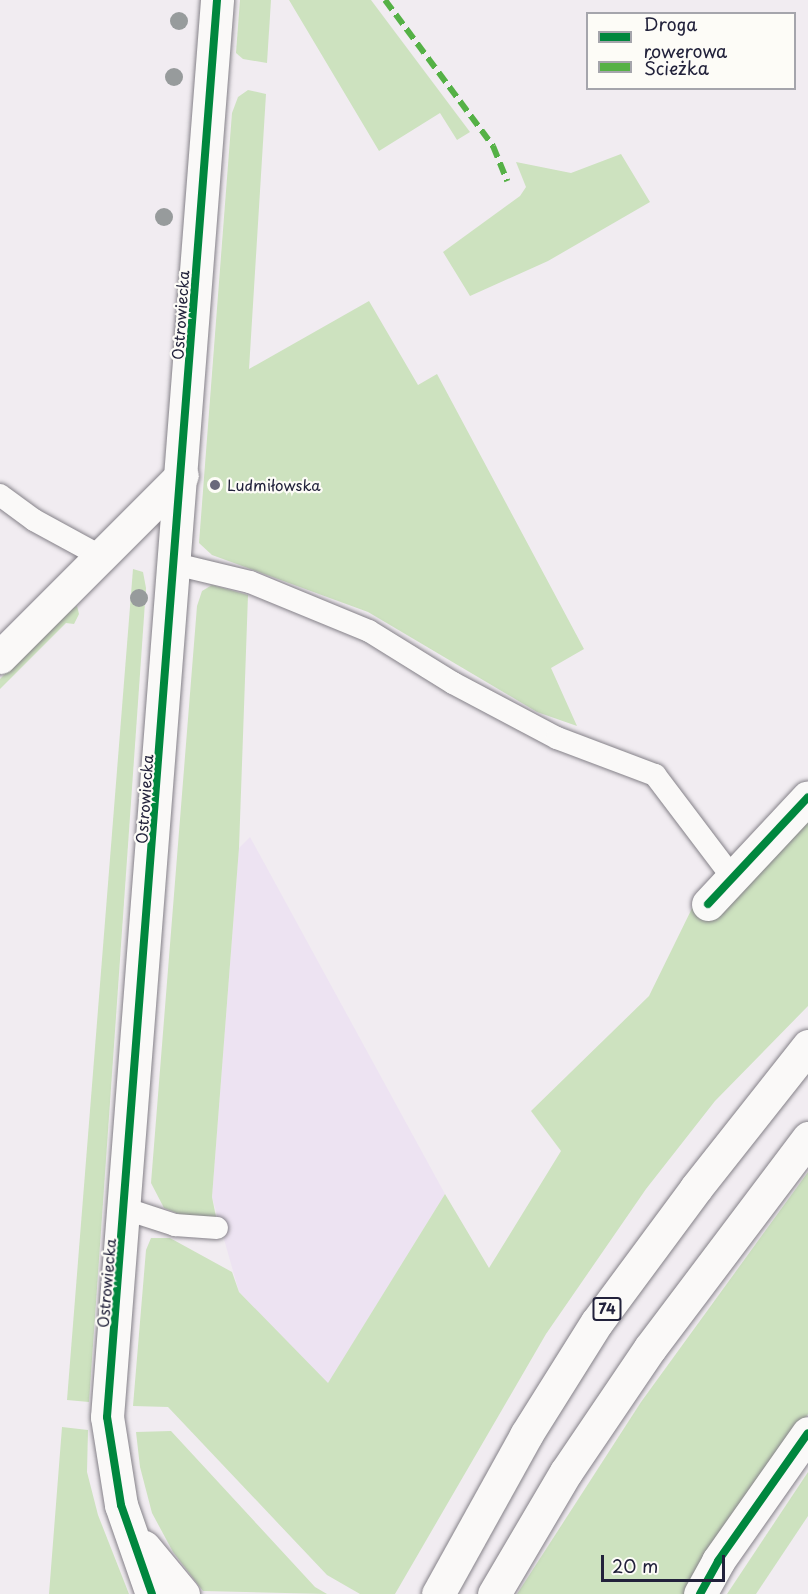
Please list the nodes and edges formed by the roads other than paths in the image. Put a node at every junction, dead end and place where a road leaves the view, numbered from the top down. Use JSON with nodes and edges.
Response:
{"nodes":[{"id":1,"x":217,"y":0,"type":"edge"},
{"id":2,"x":182,"y":475,"type":"junction"},
{"id":3,"x":0,"y":495,"type":"edge"},
{"id":4,"x":100,"y":556,"type":"junction"},
{"id":5,"x":175,"y":564,"type":"junction"},
{"id":6,"x":0,"y":657,"type":"edge"},
{"id":7,"x":808,"y":797,"type":"edge"},
{"id":8,"x":733,"y":878,"type":"junction"},
{"id":9,"x":708,"y":904,"type":"dead end"},
{"id":10,"x":808,"y":1046,"type":"edge"},
{"id":11,"x":808,"y":1138,"type":"edge"},
{"id":12,"x":126,"y":1209,"type":"junction"},
{"id":13,"x":218,"y":1228,"type":"dead end"},
{"id":14,"x":808,"y":1432,"type":"edge"},
{"id":15,"x":129,"y":1528,"type":"junction"},
{"id":16,"x":152,"y":1594,"type":"edge"},
{"id":17,"x":183,"y":1594,"type":"edge"},
{"id":18,"x":438,"y":1594,"type":"edge"},
{"id":19,"x":494,"y":1594,"type":"edge"},
{"id":20,"x":700,"y":1594,"type":"edge"}],
"edges":[{"from":1,"to":2,"type":"street","name":"Ostrowiecka"},
{"from":2,"to":4,"type":"street"},
{"from":2,"to":5,"type":"street","name":"Ostrowiecka"},
{"from":3,"to":4,"type":"lane"},
{"from":4,"to":6,"type":"street"},
{"from":5,"to":8,"type":"lane"},
{"from":5,"to":12,"type":"street","name":"Ostrowiecka"},
{"from":7,"to":8,"type":"street"},
{"from":8,"to":9,"type":"street"},
{"from":10,"to":18,"type":"street","number":"74"},
{"from":11,"to":19,"type":"street"},
{"from":12,"to":13,"type":"lane"},
{"from":12,"to":15,"type":"street","name":"Ostrowiecka"},
{"from":14,"to":20,"type":"street"},
{"from":15,"to":16,"type":"street","name":"Ostrowiecka"},
{"from":15,"to":17,"type":"street","name":"Ostrowiecka"}]}
